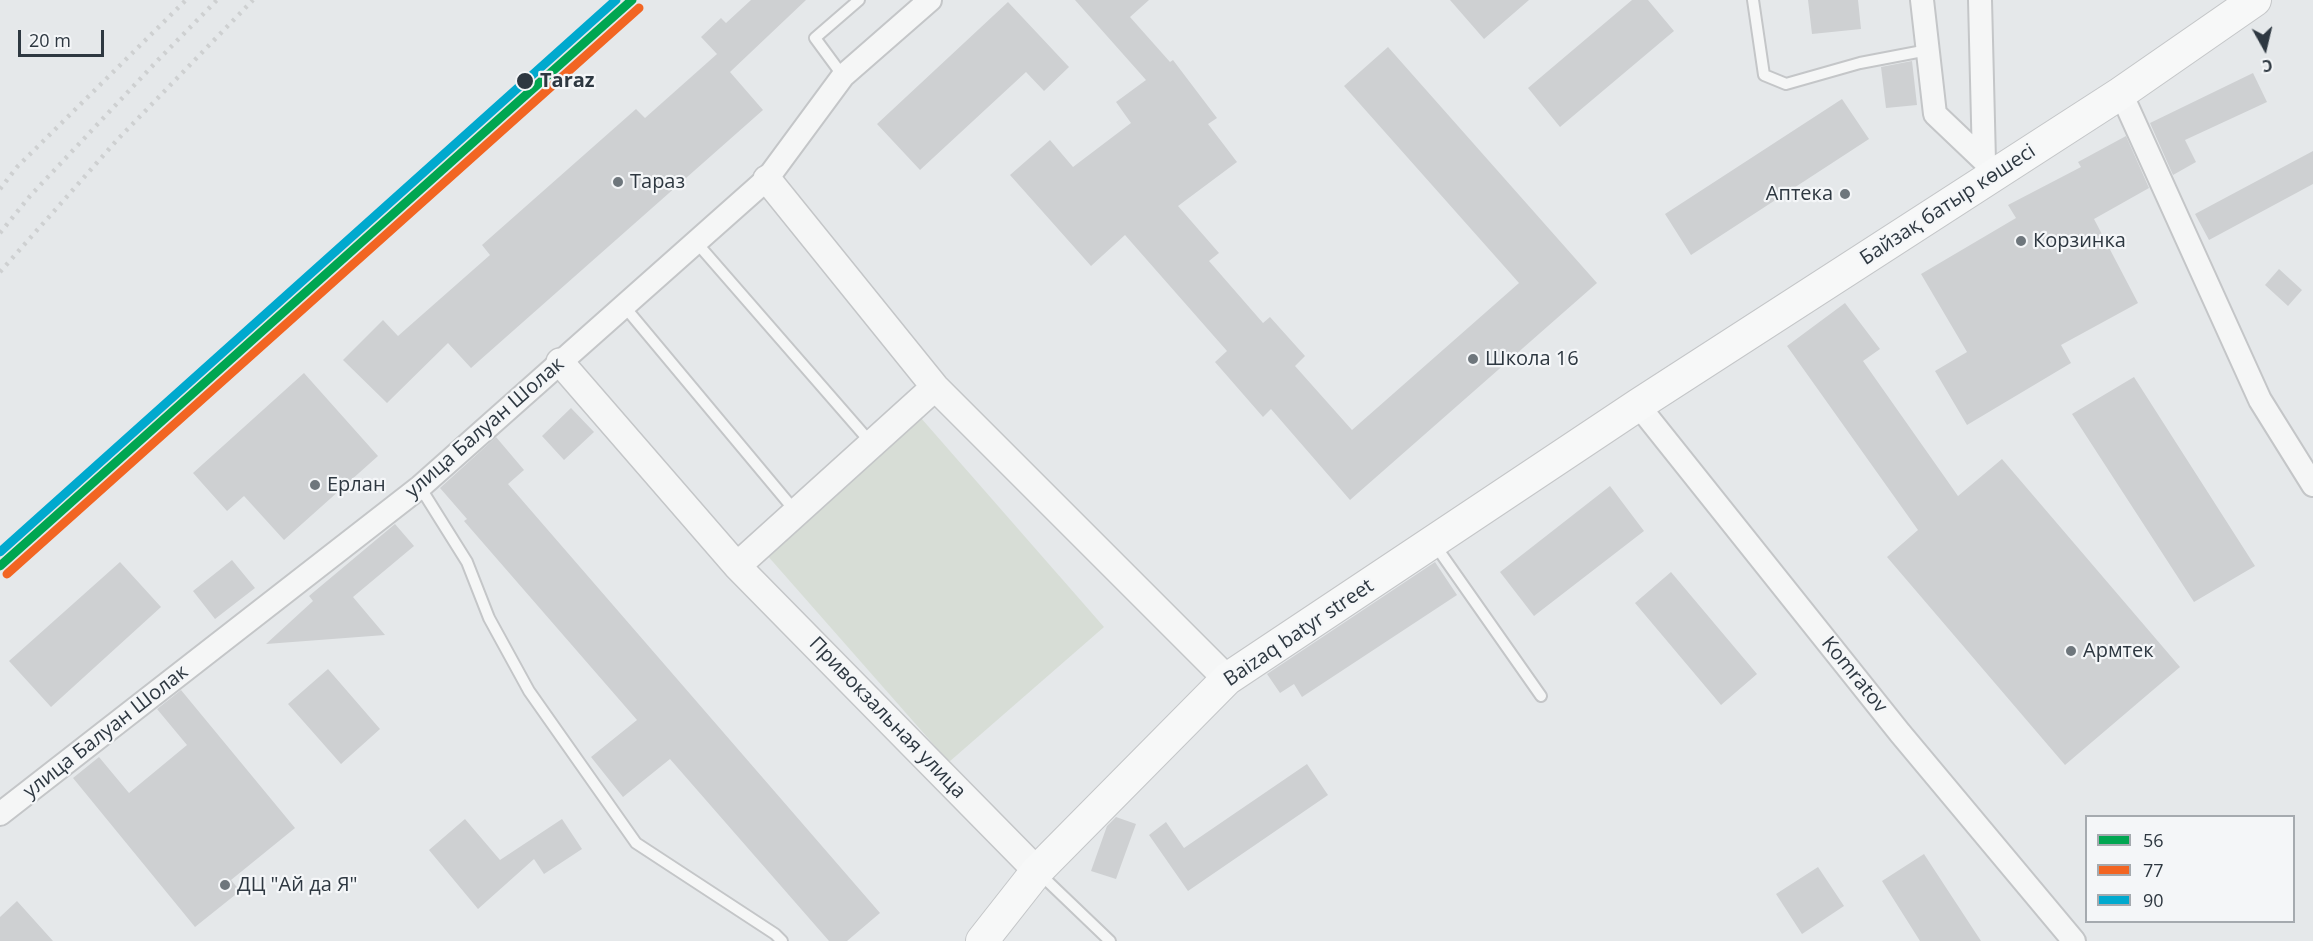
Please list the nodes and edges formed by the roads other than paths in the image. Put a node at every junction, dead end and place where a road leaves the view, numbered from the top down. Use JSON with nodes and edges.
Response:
{"nodes":[{"id":1,"x":859,"y":0,"type":"edge"},
{"id":2,"x":930,"y":0,"type":"edge"},
{"id":3,"x":1753,"y":0,"type":"edge"},
{"id":4,"x":1922,"y":0,"type":"edge"},
{"id":5,"x":1980,"y":0,"type":"edge"},
{"id":6,"x":2255,"y":0,"type":"edge"},
{"id":7,"x":1928,"y":50,"type":"junction"},
{"id":8,"x":843,"y":76,"type":"junction"},
{"id":9,"x":2121,"y":93,"type":"junction"},
{"id":10,"x":1990,"y":167,"type":"junction"},
{"id":11,"x":767,"y":179,"type":"junction"},
{"id":12,"x":696,"y":242,"type":"junction"},
{"id":13,"x":624,"y":306,"type":"junction"},
{"id":14,"x":560,"y":363,"type":"junction"},
{"id":15,"x":935,"y":387,"type":"junction"},
{"id":16,"x":1638,"y":405,"type":"junction"},
{"id":17,"x":872,"y":444,"type":"junction"},
{"id":18,"x":2313,"y":485,"type":"edge"},
{"id":19,"x":420,"y":487,"type":"junction"},
{"id":20,"x":797,"y":512,"type":"junction"},
{"id":21,"x":1433,"y":542,"type":"junction"},
{"id":22,"x":737,"y":566,"type":"junction"},
{"id":23,"x":1227,"y":680,"type":"junction"},
{"id":24,"x":1541,"y":696,"type":"dead end"},
{"id":25,"x":0,"y":814,"type":"edge"},
{"id":26,"x":1036,"y":871,"type":"junction"},
{"id":27,"x":782,"y":941,"type":"edge"},
{"id":28,"x":982,"y":941,"type":"edge"},
{"id":29,"x":1110,"y":941,"type":"edge"},
{"id":30,"x":2074,"y":941,"type":"edge"}],
"edges":[{"from":1,"to":8,"type":"lane"},
{"from":2,"to":8,"type":"street","name":"улица Балуан Шолак"},
{"from":3,"to":7,"type":"lane"},
{"from":4,"to":7,"type":"street"},
{"from":5,"to":10,"type":"street"},
{"from":6,"to":9,"type":"main road","name":"Байзақ батыр көшесі"},
{"from":7,"to":10,"type":"street"},
{"from":8,"to":11,"type":"street","name":"улица Балуан Шолак"},
{"from":9,"to":10,"type":"main road","name":"Байзақ батыр көшесі"},
{"from":9,"to":18,"type":"street"},
{"from":10,"to":16,"type":"main road","name":"Байзақ батыр көшесі"},
{"from":11,"to":12,"type":"street","name":"улица Балуан Шолак"},
{"from":11,"to":15,"type":"street"},
{"from":12,"to":13,"type":"street","name":"улица Балуан Шолак"},
{"from":12,"to":17,"type":"lane"},
{"from":13,"to":14,"type":"street","name":"улица Балуан Шолак"},
{"from":13,"to":20,"type":"lane"},
{"from":14,"to":19,"type":"street","name":"улица Балуан Шолак"},
{"from":14,"to":22,"type":"street","name":"Привокзальная улица"},
{"from":15,"to":17,"type":"street"},
{"from":15,"to":23,"type":"street"},
{"from":16,"to":21,"type":"main road","name":"Baizaq batyr street"},
{"from":16,"to":30,"type":"street","name":"Komratov"},
{"from":17,"to":20,"type":"street"},
{"from":19,"to":25,"type":"street","name":"улица Балуан Шолак"},
{"from":19,"to":27,"type":"lane"},
{"from":20,"to":22,"type":"street"},
{"from":21,"to":23,"type":"main road","name":"Baizaq batyr street"},
{"from":21,"to":24,"type":"lane"},
{"from":22,"to":26,"type":"street","name":"Привокзальная улица"},
{"from":23,"to":26,"type":"main road","name":"Baizaq batyr street"},
{"from":26,"to":28,"type":"main road","name":"Baizaq batyr street"},
{"from":26,"to":29,"type":"lane"}]}
